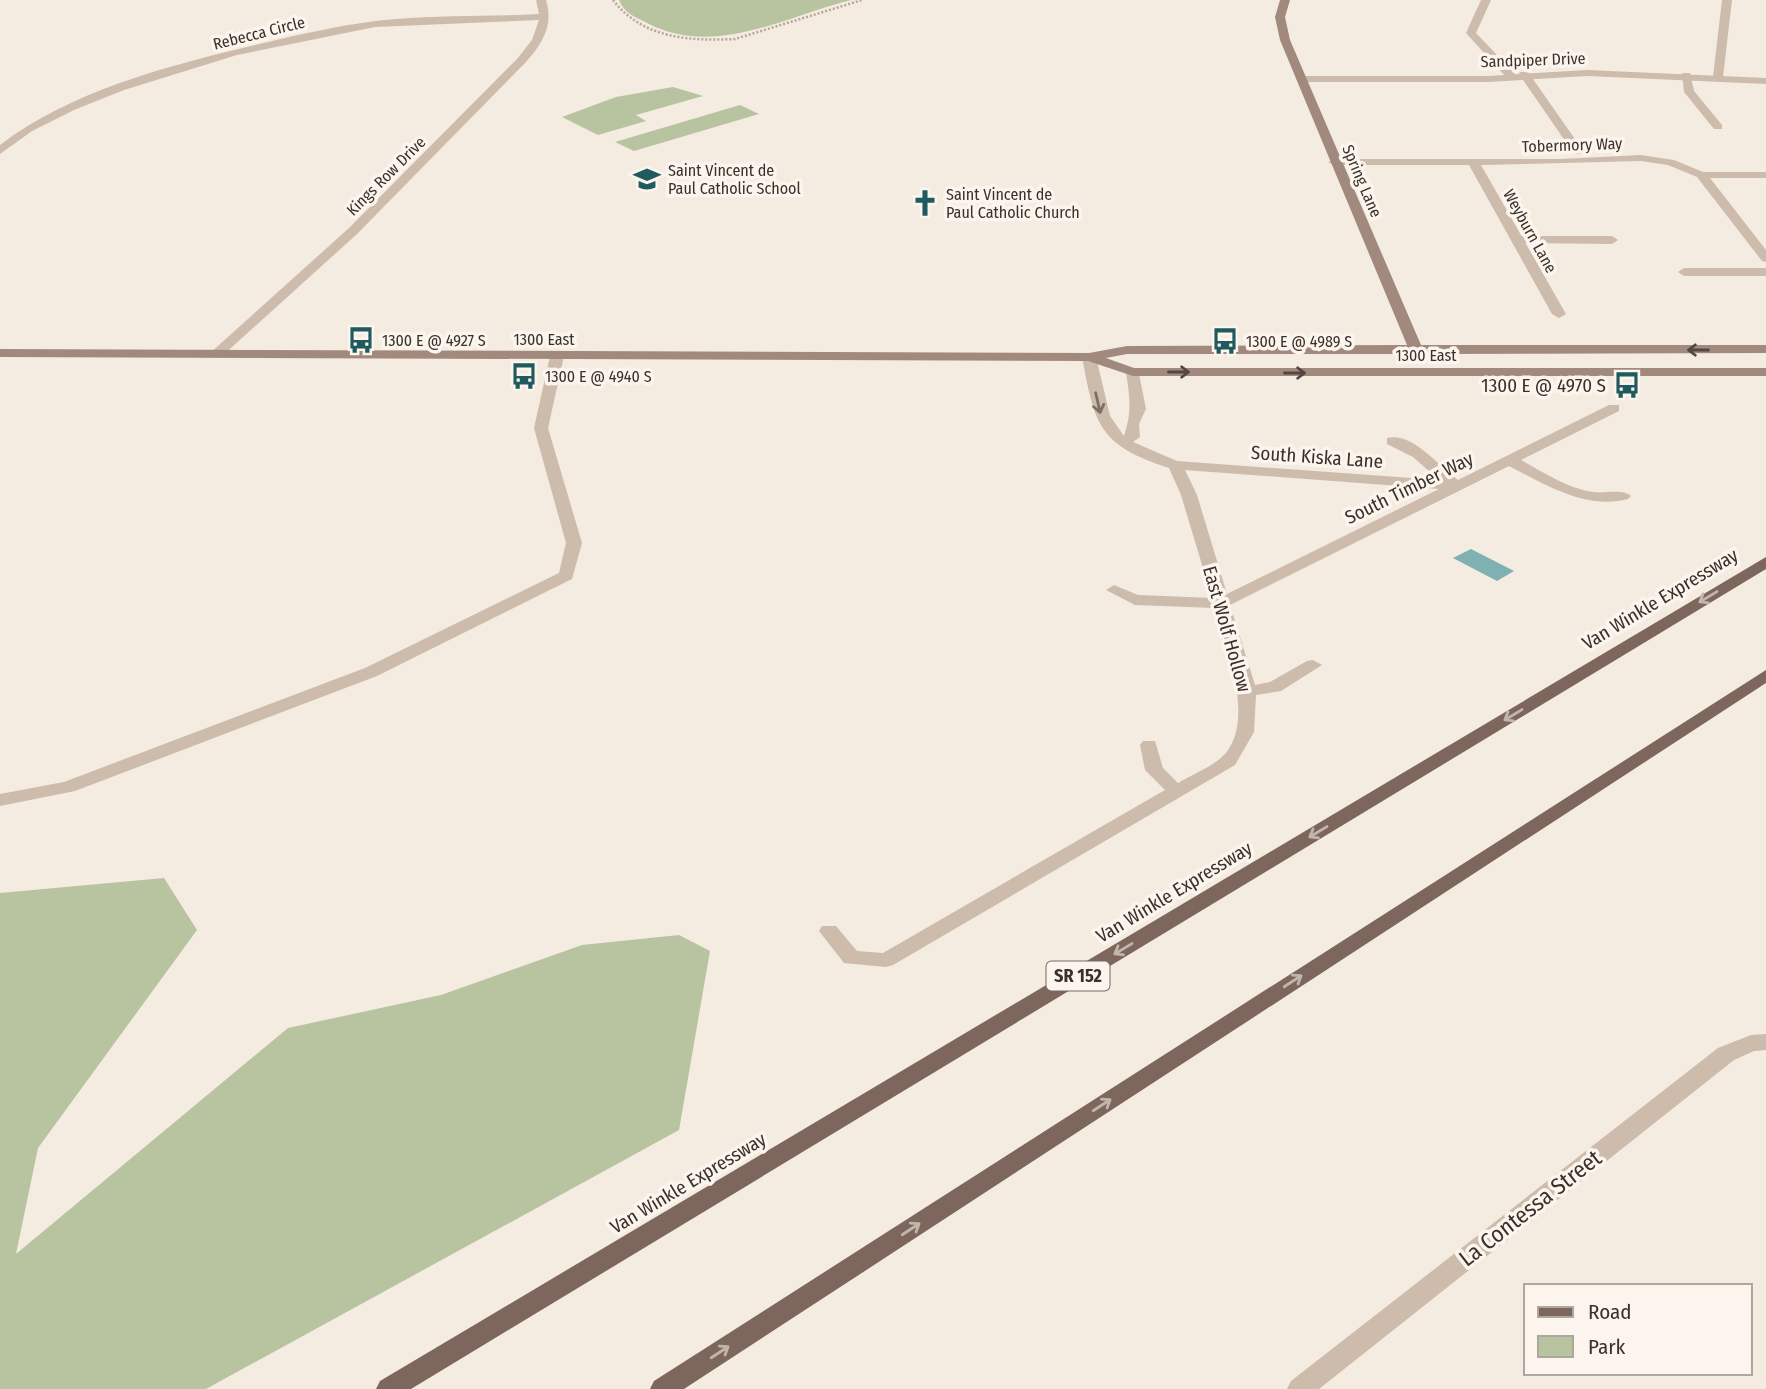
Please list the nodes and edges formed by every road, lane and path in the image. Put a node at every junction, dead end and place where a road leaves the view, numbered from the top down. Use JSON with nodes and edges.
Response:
{"nodes":[{"id":1,"x":541,"y":0,"type":"edge"},
{"id":2,"x":613,"y":0,"type":"edge"},
{"id":3,"x":862,"y":0,"type":"edge"},
{"id":4,"x":1285,"y":0,"type":"edge"},
{"id":5,"x":1486,"y":0,"type":"edge"},
{"id":6,"x":1727,"y":0,"type":"edge"},
{"id":7,"x":545,"y":17,"type":"junction"},
{"id":8,"x":1524,"y":75,"type":"junction"},
{"id":9,"x":1686,"y":75,"type":"junction"},
{"id":10,"x":1511,"y":76,"type":"junction"},
{"id":11,"x":1718,"y":77,"type":"junction"},
{"id":12,"x":1301,"y":79,"type":"junction"},
{"id":13,"x":1766,"y":81,"type":"edge"},
{"id":14,"x":1718,"y":127,"type":"dead end"},
{"id":15,"x":0,"y":151,"type":"edge"},
{"id":16,"x":1578,"y":152,"type":"dead end"},
{"id":17,"x":1334,"y":162,"type":"junction"},
{"id":18,"x":1473,"y":162,"type":"junction"},
{"id":19,"x":1701,"y":175,"type":"junction"},
{"id":20,"x":1766,"y":175,"type":"edge"},
{"id":21,"x":1517,"y":240,"type":"junction"},
{"id":22,"x":1612,"y":240,"type":"dead end"},
{"id":23,"x":1766,"y":258,"type":"edge"},
{"id":24,"x":1684,"y":272,"type":"dead end"},
{"id":25,"x":1766,"y":272,"type":"edge"},
{"id":26,"x":1559,"y":314,"type":"dead end"},
{"id":27,"x":1766,"y":349,"type":"edge"},
{"id":28,"x":1416,"y":351,"type":"junction"},
{"id":29,"x":0,"y":353,"type":"edge"},
{"id":30,"x":216,"y":354,"type":"junction"},
{"id":31,"x":558,"y":356,"type":"junction"},
{"id":32,"x":1089,"y":357,"type":"junction"},
{"id":33,"x":1133,"y":372,"type":"junction"},
{"id":34,"x":1766,"y":372,"type":"edge"},
{"id":35,"x":1426,"y":373,"type":"junction"},
{"id":36,"x":1614,"y":408,"type":"dead end"},
{"id":37,"x":1392,"y":441,"type":"dead end"},
{"id":38,"x":1122,"y":442,"type":"junction"},
{"id":39,"x":1509,"y":460,"type":"junction"},
{"id":40,"x":1175,"y":465,"type":"junction"},
{"id":41,"x":1457,"y":486,"type":"junction"},
{"id":42,"x":1623,"y":496,"type":"dead end"},
{"id":43,"x":1766,"y":562,"type":"edge"},
{"id":44,"x":1114,"y":590,"type":"dead end"},
{"id":45,"x":1221,"y":603,"type":"junction"},
{"id":46,"x":1313,"y":665,"type":"dead end"},
{"id":47,"x":1766,"y":675,"type":"edge"},
{"id":48,"x":1248,"y":691,"type":"junction"},
{"id":49,"x":1149,"y":745,"type":"dead end"},
{"id":50,"x":1176,"y":791,"type":"junction"},
{"id":51,"x":0,"y":800,"type":"edge"},
{"id":52,"x":828,"y":932,"type":"dead end"},
{"id":53,"x":1766,"y":1042,"type":"edge"},
{"id":54,"x":389,"y":1389,"type":"edge"},
{"id":55,"x":663,"y":1389,"type":"edge"},
{"id":56,"x":1300,"y":1389,"type":"edge"}],
"edges":[{"from":1,"to":7,"type":"street"},
{"from":2,"to":3,"type":"path"},
{"from":4,"to":12,"type":"main road","name":"Spring Lane"},
{"from":5,"to":10,"type":"street"},
{"from":6,"to":11,"type":"street"},
{"from":7,"to":15,"type":"street","name":"Rebecca Circle"},
{"from":7,"to":30,"type":"street","name":"Kings Row Drive"},
{"from":8,"to":9,"type":"street","name":"Sandpiper Drive"},
{"from":8,"to":10,"type":"street","name":"Sandpiper Drive"},
{"from":8,"to":16,"type":"street"},
{"from":9,"to":11,"type":"street","name":"Sandpiper Drive"},
{"from":9,"to":14,"type":"street"},
{"from":10,"to":12,"type":"street","name":"Sandpiper Drive"},
{"from":11,"to":13,"type":"street","name":"Sandpiper Drive"},
{"from":12,"to":17,"type":"main road","name":"Spring Lane"},
{"from":17,"to":18,"type":"street","name":"Tobermory Way"},
{"from":17,"to":28,"type":"main road","name":"Spring Lane"},
{"from":18,"to":19,"type":"street","name":"Tobermory Way"},
{"from":18,"to":21,"type":"street","name":"Weyburn Lane"},
{"from":19,"to":20,"type":"street"},
{"from":19,"to":23,"type":"street","name":"Tobermory Way"},
{"from":21,"to":22,"type":"street"},
{"from":21,"to":26,"type":"street","name":"Weyburn Lane"},
{"from":24,"to":25,"type":"street"},
{"from":27,"to":28,"type":"main road","name":"1300 East","one_way":true},
{"from":28,"to":32,"type":"main road","name":"1300 East"},
{"from":28,"to":35,"type":"main road","name":"Spring Lane"},
{"from":29,"to":30,"type":"main road","name":"1300 East"},
{"from":30,"to":31,"type":"main road","name":"1300 East"},
{"from":31,"to":32,"type":"main road","name":"1300 East"},
{"from":31,"to":51,"type":"street"},
{"from":32,"to":33,"type":"main road","name":"1300 East"},
{"from":32,"to":38,"type":"street","one_way":true},
{"from":33,"to":35,"type":"main road","name":"1300 East","one_way":true},
{"from":33,"to":38,"type":"street"},
{"from":34,"to":35,"type":"main road","name":"1300 East"},
{"from":36,"to":39,"type":"street","name":"South Timber Way"},
{"from":37,"to":41,"type":"street"},
{"from":38,"to":40,"type":"street"},
{"from":39,"to":41,"type":"street","name":"South Timber Way"},
{"from":39,"to":42,"type":"street"},
{"from":40,"to":41,"type":"street","name":"South Kiska Lane"},
{"from":40,"to":45,"type":"street","name":"East Wolf Hollow"},
{"from":41,"to":45,"type":"street","name":"South Timber Way"},
{"from":43,"to":54,"type":"main road","name":"Van Winkle Expressway","number":"SR 152","one_way":true},
{"from":44,"to":45,"type":"street"},
{"from":45,"to":48,"type":"street","name":"East Wolf Hollow"},
{"from":46,"to":48,"type":"street"},
{"from":55,"to":47,"type":"main road","one_way":true},
{"from":48,"to":50,"type":"street","name":"East Wolf Hollow"},
{"from":49,"to":50,"type":"street"},
{"from":50,"to":52,"type":"street","name":"East Wolf Hollow"},
{"from":53,"to":56,"type":"street","name":"La Contessa Street"}]}
